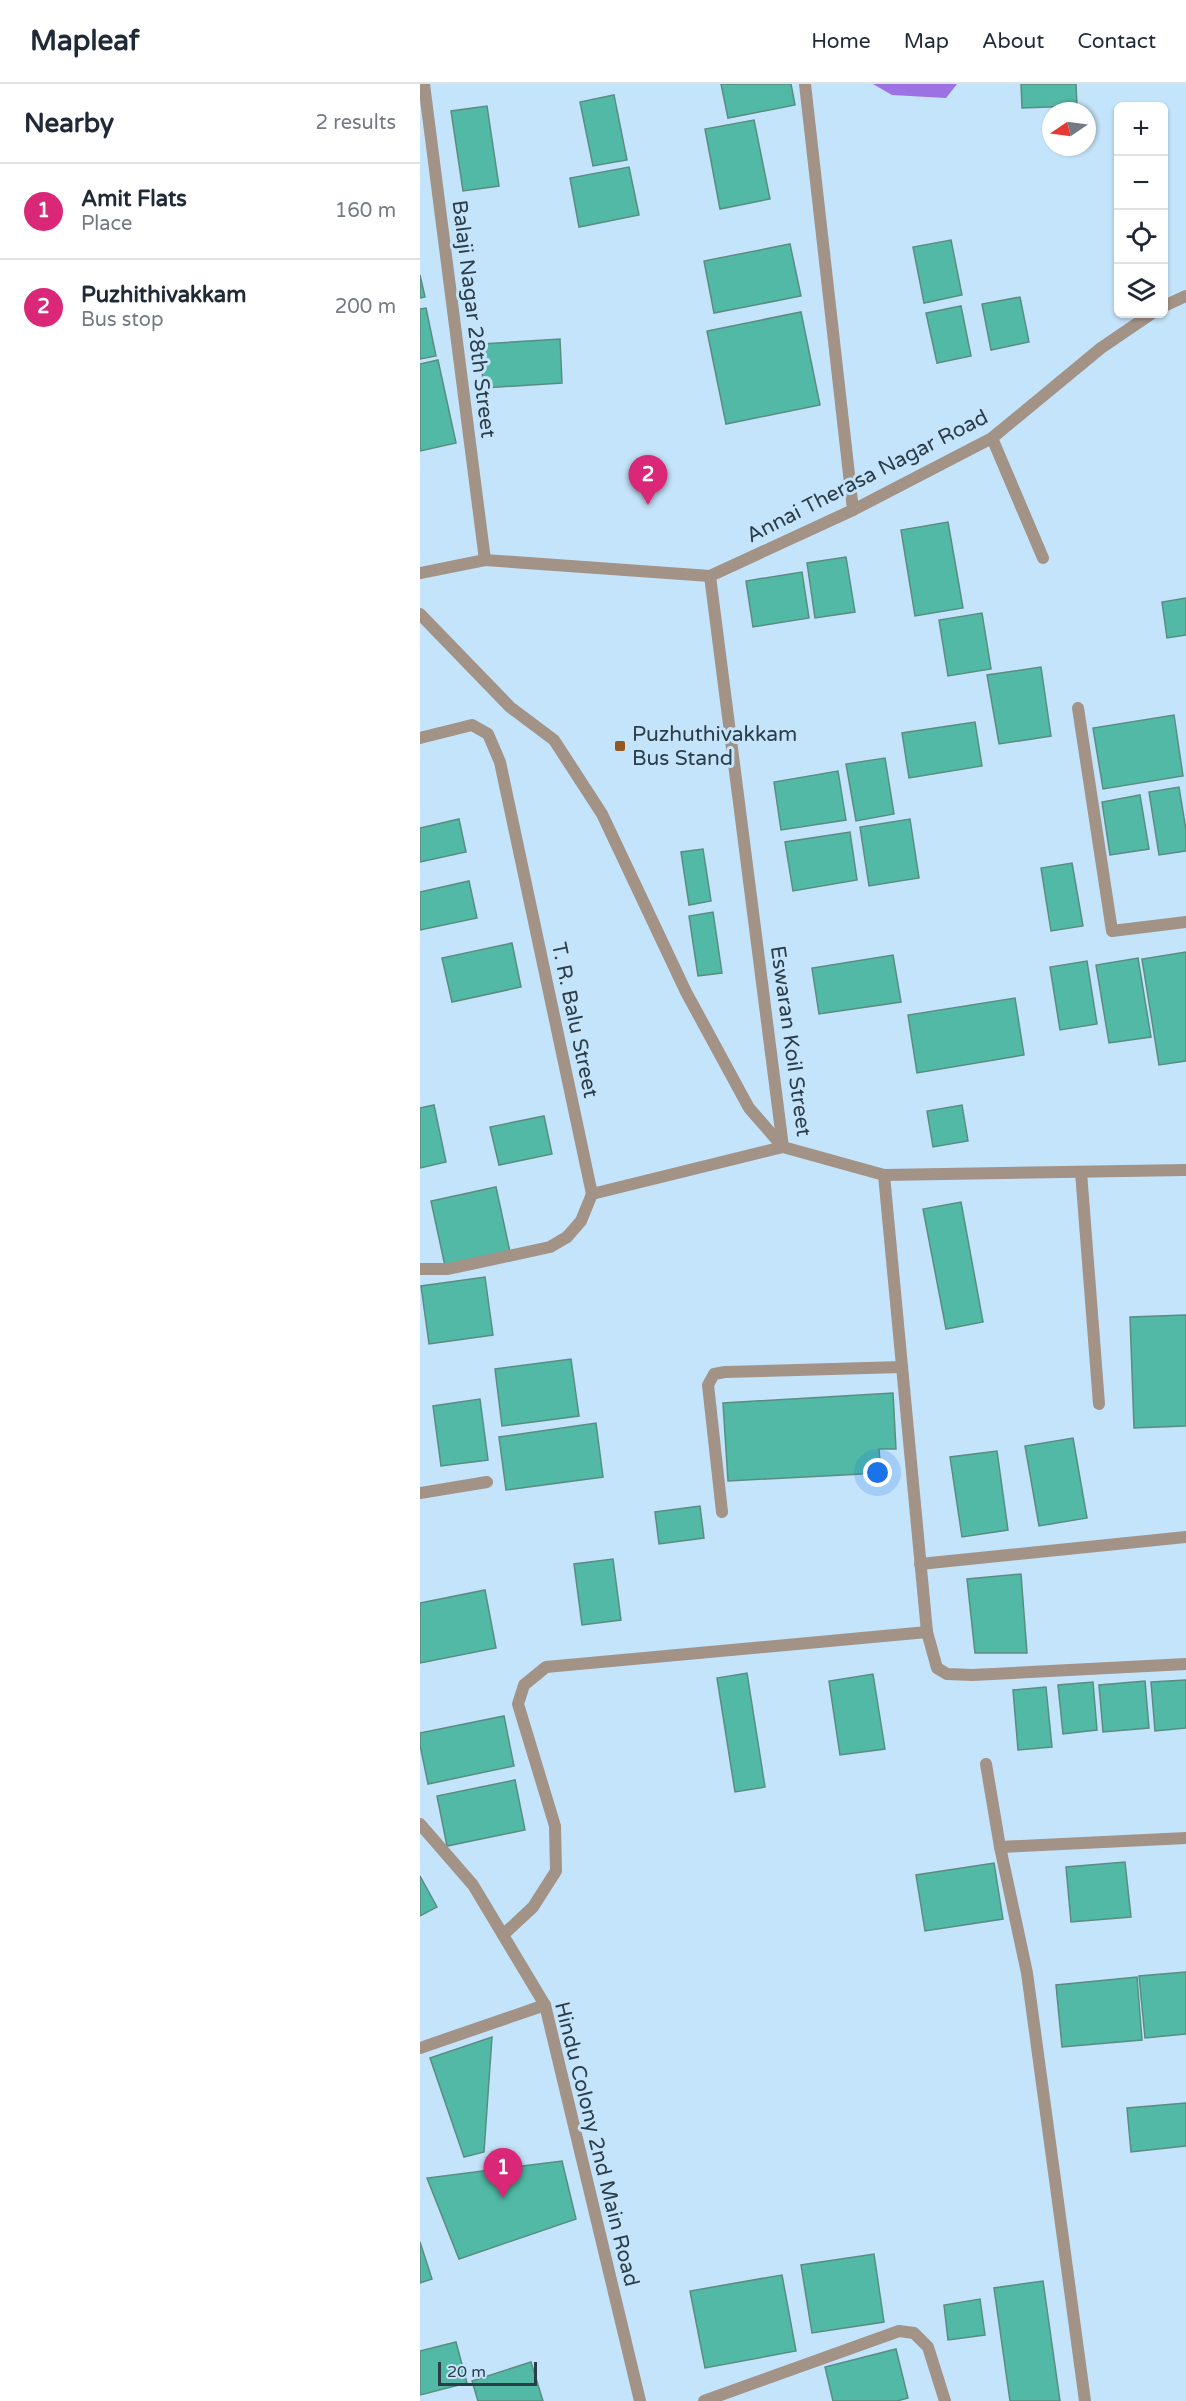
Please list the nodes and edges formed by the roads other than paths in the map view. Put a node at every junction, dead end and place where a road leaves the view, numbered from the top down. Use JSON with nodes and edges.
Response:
{"nodes":[{"id":1,"x":424,"y":84,"type":"edge"},
{"id":2,"x":805,"y":84,"type":"edge"},
{"id":3,"x":1186,"y":296,"type":"edge"},
{"id":4,"x":1168,"y":304,"type":"edge"},
{"id":5,"x":1145,"y":318,"type":"edge"},
{"id":6,"x":992,"y":438,"type":"junction"},
{"id":7,"x":853,"y":510,"type":"junction"},
{"id":8,"x":1043,"y":558,"type":"dead end"},
{"id":9,"x":485,"y":560,"type":"junction"},
{"id":10,"x":420,"y":573,"type":"edge"},
{"id":11,"x":710,"y":576,"type":"junction"},
{"id":12,"x":420,"y":614,"type":"edge"},
{"id":13,"x":1078,"y":708,"type":"dead end"},
{"id":14,"x":420,"y":738,"type":"edge"},
{"id":15,"x":1186,"y":922,"type":"edge"},
{"id":16,"x":783,"y":1147,"type":"junction"},
{"id":17,"x":1186,"y":1170,"type":"edge"},
{"id":18,"x":1081,"y":1172,"type":"junction"},
{"id":19,"x":884,"y":1175,"type":"junction"},
{"id":20,"x":592,"y":1194,"type":"junction"},
{"id":21,"x":420,"y":1269,"type":"edge"},
{"id":22,"x":902,"y":1367,"type":"junction"},
{"id":23,"x":1099,"y":1404,"type":"dead end"},
{"id":24,"x":487,"y":1482,"type":"dead end"},
{"id":25,"x":420,"y":1493,"type":"edge"},
{"id":26,"x":722,"y":1512,"type":"dead end"},
{"id":27,"x":1186,"y":1537,"type":"edge"},
{"id":28,"x":920,"y":1564,"type":"junction"},
{"id":29,"x":927,"y":1632,"type":"junction"},
{"id":30,"x":1186,"y":1664,"type":"edge"},
{"id":31,"x":986,"y":1764,"type":"dead end"},
{"id":32,"x":420,"y":1824,"type":"edge"},
{"id":33,"x":1186,"y":1838,"type":"edge"},
{"id":34,"x":1000,"y":1847,"type":"junction"},
{"id":35,"x":503,"y":1935,"type":"junction"},
{"id":36,"x":545,"y":2005,"type":"junction"},
{"id":37,"x":420,"y":2048,"type":"edge"},
{"id":38,"x":640,"y":2401,"type":"edge"},
{"id":39,"x":704,"y":2401,"type":"edge"},
{"id":40,"x":945,"y":2401,"type":"edge"},
{"id":41,"x":1085,"y":2401,"type":"edge"}],
"edges":[{"from":1,"to":9,"type":"street","name":"Balaji Nagar 28th Street"},
{"from":2,"to":7,"type":"street"},
{"from":3,"to":4,"type":"street"},
{"from":5,"to":6,"type":"street","name":"Annai Therasa Nagar Road"},
{"from":6,"to":7,"type":"street","name":"Annai Therasa Nagar Road"},
{"from":6,"to":8,"type":"street"},
{"from":7,"to":11,"type":"street","name":"Annai Therasa Nagar Road"},
{"from":9,"to":10,"type":"street"},
{"from":9,"to":11,"type":"street"},
{"from":11,"to":16,"type":"street","name":"Eswaran Koil Street"},
{"from":12,"to":16,"type":"street"},
{"from":13,"to":15,"type":"street"},
{"from":14,"to":20,"type":"street","name":"T. R. Balu Street"},
{"from":16,"to":19,"type":"street","name":"Eswaran Koil Street"},
{"from":16,"to":20,"type":"street"},
{"from":17,"to":18,"type":"street","name":"Eswaran Koil Street"},
{"from":18,"to":19,"type":"street","name":"Eswaran Koil Street"},
{"from":18,"to":23,"type":"street"},
{"from":19,"to":22,"type":"street"},
{"from":20,"to":21,"type":"street"},
{"from":22,"to":26,"type":"street"},
{"from":22,"to":28,"type":"street"},
{"from":24,"to":25,"type":"street"},
{"from":27,"to":28,"type":"street"},
{"from":28,"to":29,"type":"street"},
{"from":29,"to":30,"type":"street"},
{"from":29,"to":35,"type":"street"},
{"from":31,"to":34,"type":"street"},
{"from":32,"to":35,"type":"street","name":"Hindu Colony 2nd Main Road"},
{"from":33,"to":34,"type":"street"},
{"from":34,"to":41,"type":"street"},
{"from":35,"to":36,"type":"street","name":"Hindu Colony 2nd Main Road"},
{"from":36,"to":37,"type":"street"},
{"from":36,"to":38,"type":"street","name":"Hindu Colony 2nd Main Road"},
{"from":39,"to":40,"type":"street"}]}
